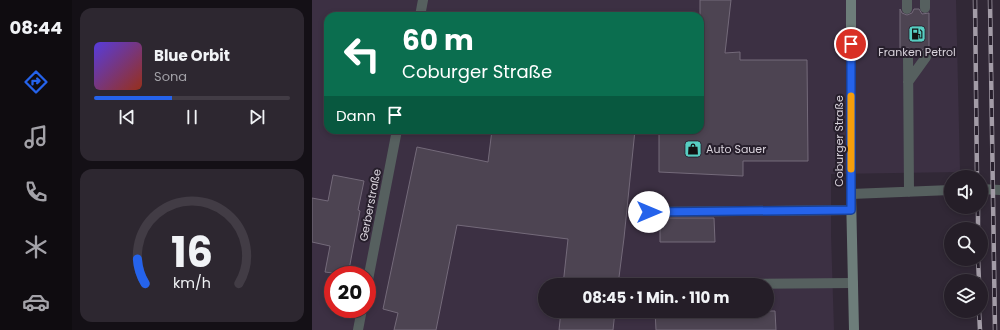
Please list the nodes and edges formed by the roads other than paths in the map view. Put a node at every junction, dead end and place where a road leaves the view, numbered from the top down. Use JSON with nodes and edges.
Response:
{"nodes":[{"id":1,"x":423,"y":0,"type":"edge"},
{"id":2,"x":851,"y":0,"type":"edge"},
{"id":3,"x":421,"y":12,"type":"edge"},
{"id":4,"x":908,"y":54,"type":"dead end"},
{"id":5,"x":926,"y":54,"type":"dead end"},
{"id":6,"x":908,"y":82,"type":"junction"},
{"id":7,"x":396,"y":134,"type":"edge"},
{"id":8,"x":988,"y":189,"type":"edge"},
{"id":9,"x":944,"y":190,"type":"edge"},
{"id":10,"x":1000,"y":190,"type":"edge"},
{"id":11,"x":909,"y":192,"type":"junction"},
{"id":12,"x":851,"y":194,"type":"junction"},
{"id":13,"x":851,"y":210,"type":"junction"},
{"id":14,"x":649,"y":212,"type":"dead end"},
{"id":15,"x":371,"y":266,"type":"edge"},
{"id":16,"x":853,"y":283,"type":"junction"},
{"id":17,"x":774,"y":284,"type":"edge"},
{"id":18,"x":360,"y":318,"type":"edge"},
{"id":19,"x":358,"y":330,"type":"edge"},
{"id":20,"x":854,"y":330,"type":"edge"}],
"edges":[{"from":1,"to":3,"type":"street"},
{"from":2,"to":12,"type":"street","name":"Coburger Straße"},
{"from":4,"to":6,"type":"street"},
{"from":5,"to":6,"type":"street"},
{"from":6,"to":11,"type":"street"},
{"from":7,"to":15,"type":"street","name":"Gerberstraße"},
{"from":8,"to":10,"type":"street"},
{"from":9,"to":11,"type":"street"},
{"from":11,"to":12,"type":"street"},
{"from":12,"to":13,"type":"street","name":"Coburger Straße"},
{"from":13,"to":14,"type":"street"},
{"from":13,"to":16,"type":"street","name":"Coburger Straße"},
{"from":16,"to":17,"type":"street"},
{"from":16,"to":20,"type":"street","name":"Coburger Straße"},
{"from":18,"to":19,"type":"street"}]}
